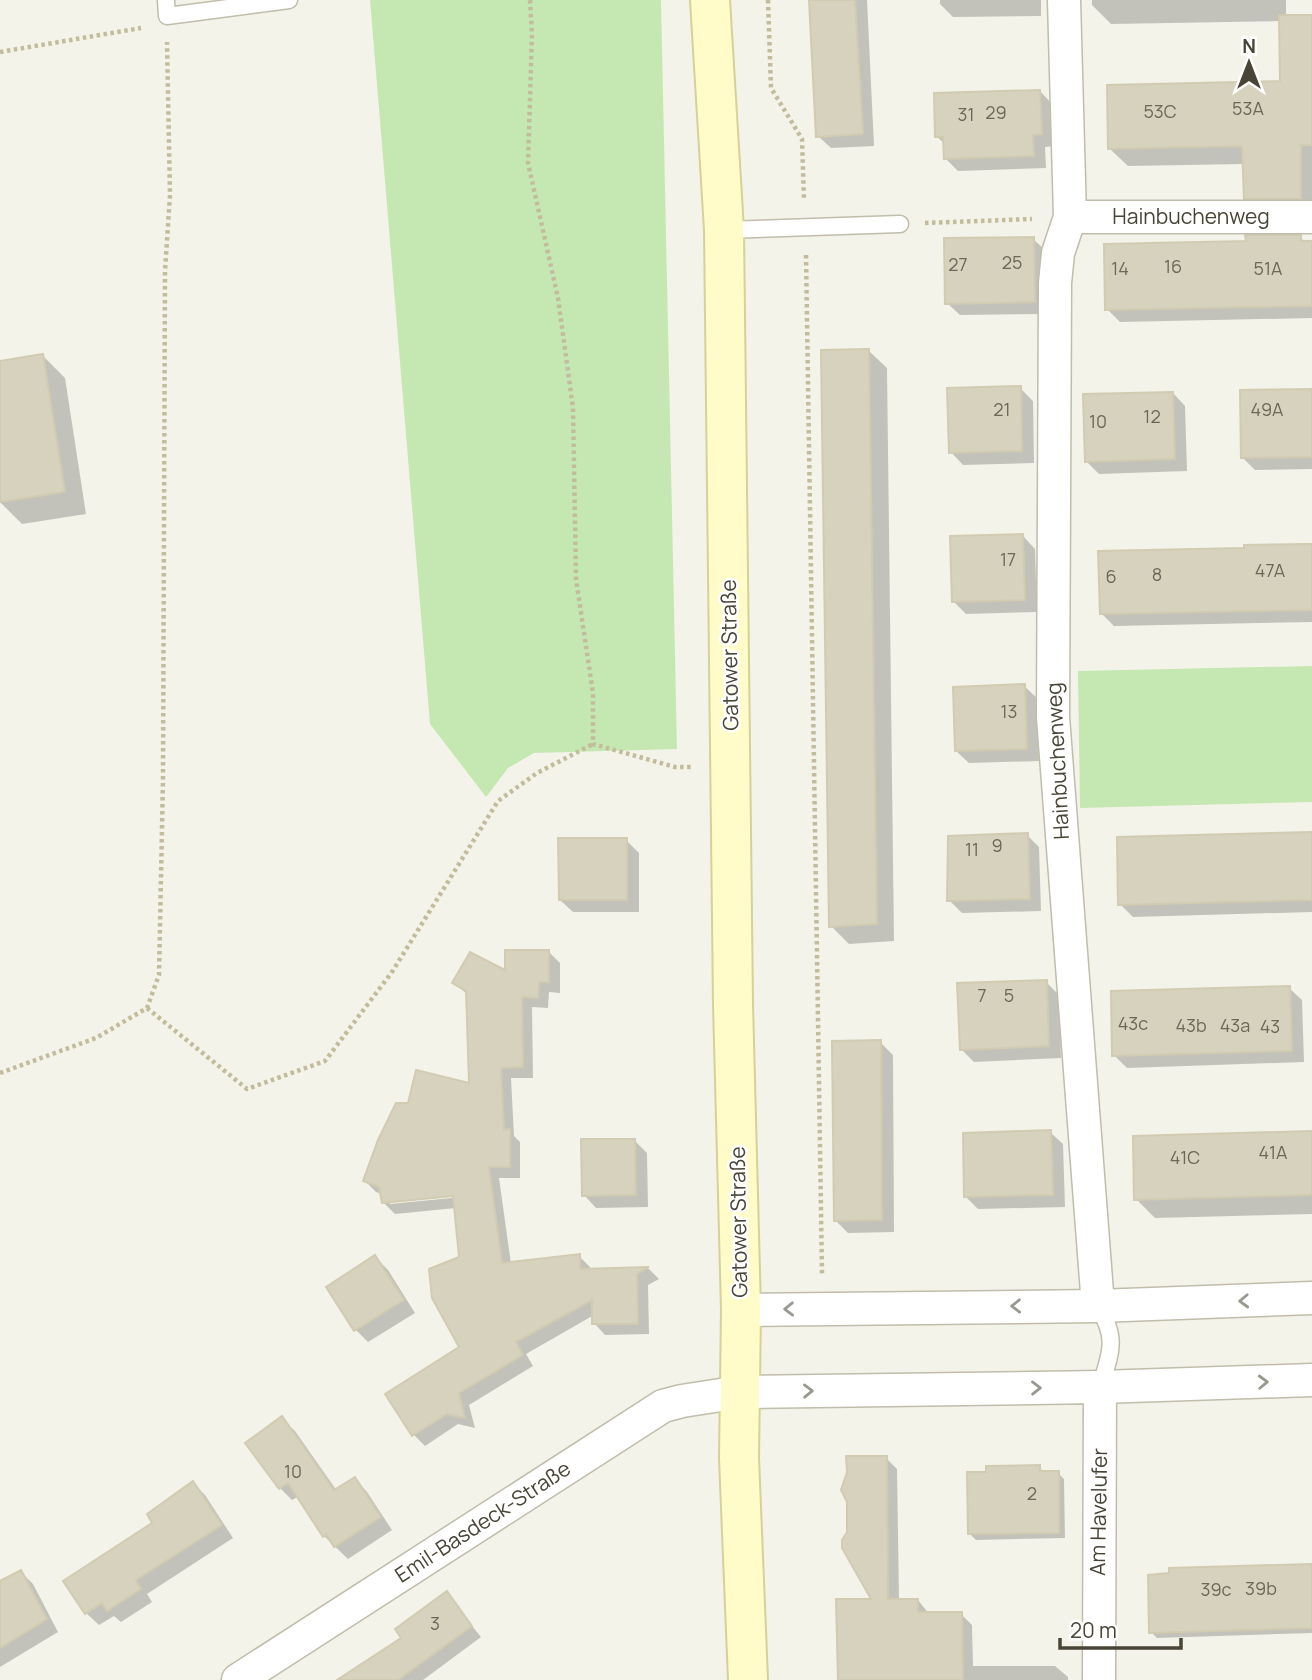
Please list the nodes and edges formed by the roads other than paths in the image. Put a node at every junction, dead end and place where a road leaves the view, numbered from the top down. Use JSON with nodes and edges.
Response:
{"nodes":[{"id":1,"x":289,"y":0,"type":"edge"},
{"id":2,"x":710,"y":0,"type":"edge"},
{"id":3,"x":1064,"y":0,"type":"edge"},
{"id":4,"x":166,"y":8,"type":"edge"},
{"id":5,"x":1070,"y":217,"type":"junction"},
{"id":6,"x":1312,"y":217,"type":"edge"},
{"id":7,"x":900,"y":224,"type":"road end"},
{"id":8,"x":724,"y":230,"type":"junction"},
{"id":9,"x":1312,"y":1298,"type":"edge"},
{"id":10,"x":1098,"y":1306,"type":"junction"},
{"id":11,"x":741,"y":1310,"type":"junction"},
{"id":12,"x":1312,"y":1380,"type":"edge"},
{"id":13,"x":1100,"y":1387,"type":"junction"},
{"id":14,"x":740,"y":1392,"type":"junction"},
{"id":15,"x":238,"y":1680,"type":"edge"},
{"id":16,"x":748,"y":1680,"type":"edge"},
{"id":17,"x":1099,"y":1680,"type":"edge"}],
"edges":[{"from":1,"to":4,"type":"lane"},
{"from":2,"to":8,"type":"main road","name":"Gatower Straße"},
{"from":3,"to":5,"type":"street","name":"Hainbuchenweg"},
{"from":5,"to":6,"type":"street","name":"Hainbuchenweg"},
{"from":5,"to":10,"type":"street","name":"Hainbuchenweg"},
{"from":7,"to":8,"type":"lane"},
{"from":8,"to":11,"type":"main road","name":"Gatower Straße"},
{"from":9,"to":10,"type":"street","name":"Gatower Straße","one_way":true},
{"from":10,"to":11,"type":"street","name":"Gatower Straße","one_way":true},
{"from":10,"to":13,"type":"lane"},
{"from":11,"to":14,"type":"main road","name":"Gatower Straße"},
{"from":13,"to":12,"type":"street","one_way":true},
{"from":14,"to":13,"type":"street","one_way":true},
{"from":13,"to":17,"type":"street","name":"Am Havelufer"},
{"from":14,"to":15,"type":"street","name":"Emil-Basdeck-Straße"},
{"from":14,"to":16,"type":"main road","name":"Gatower Straße"}]}
